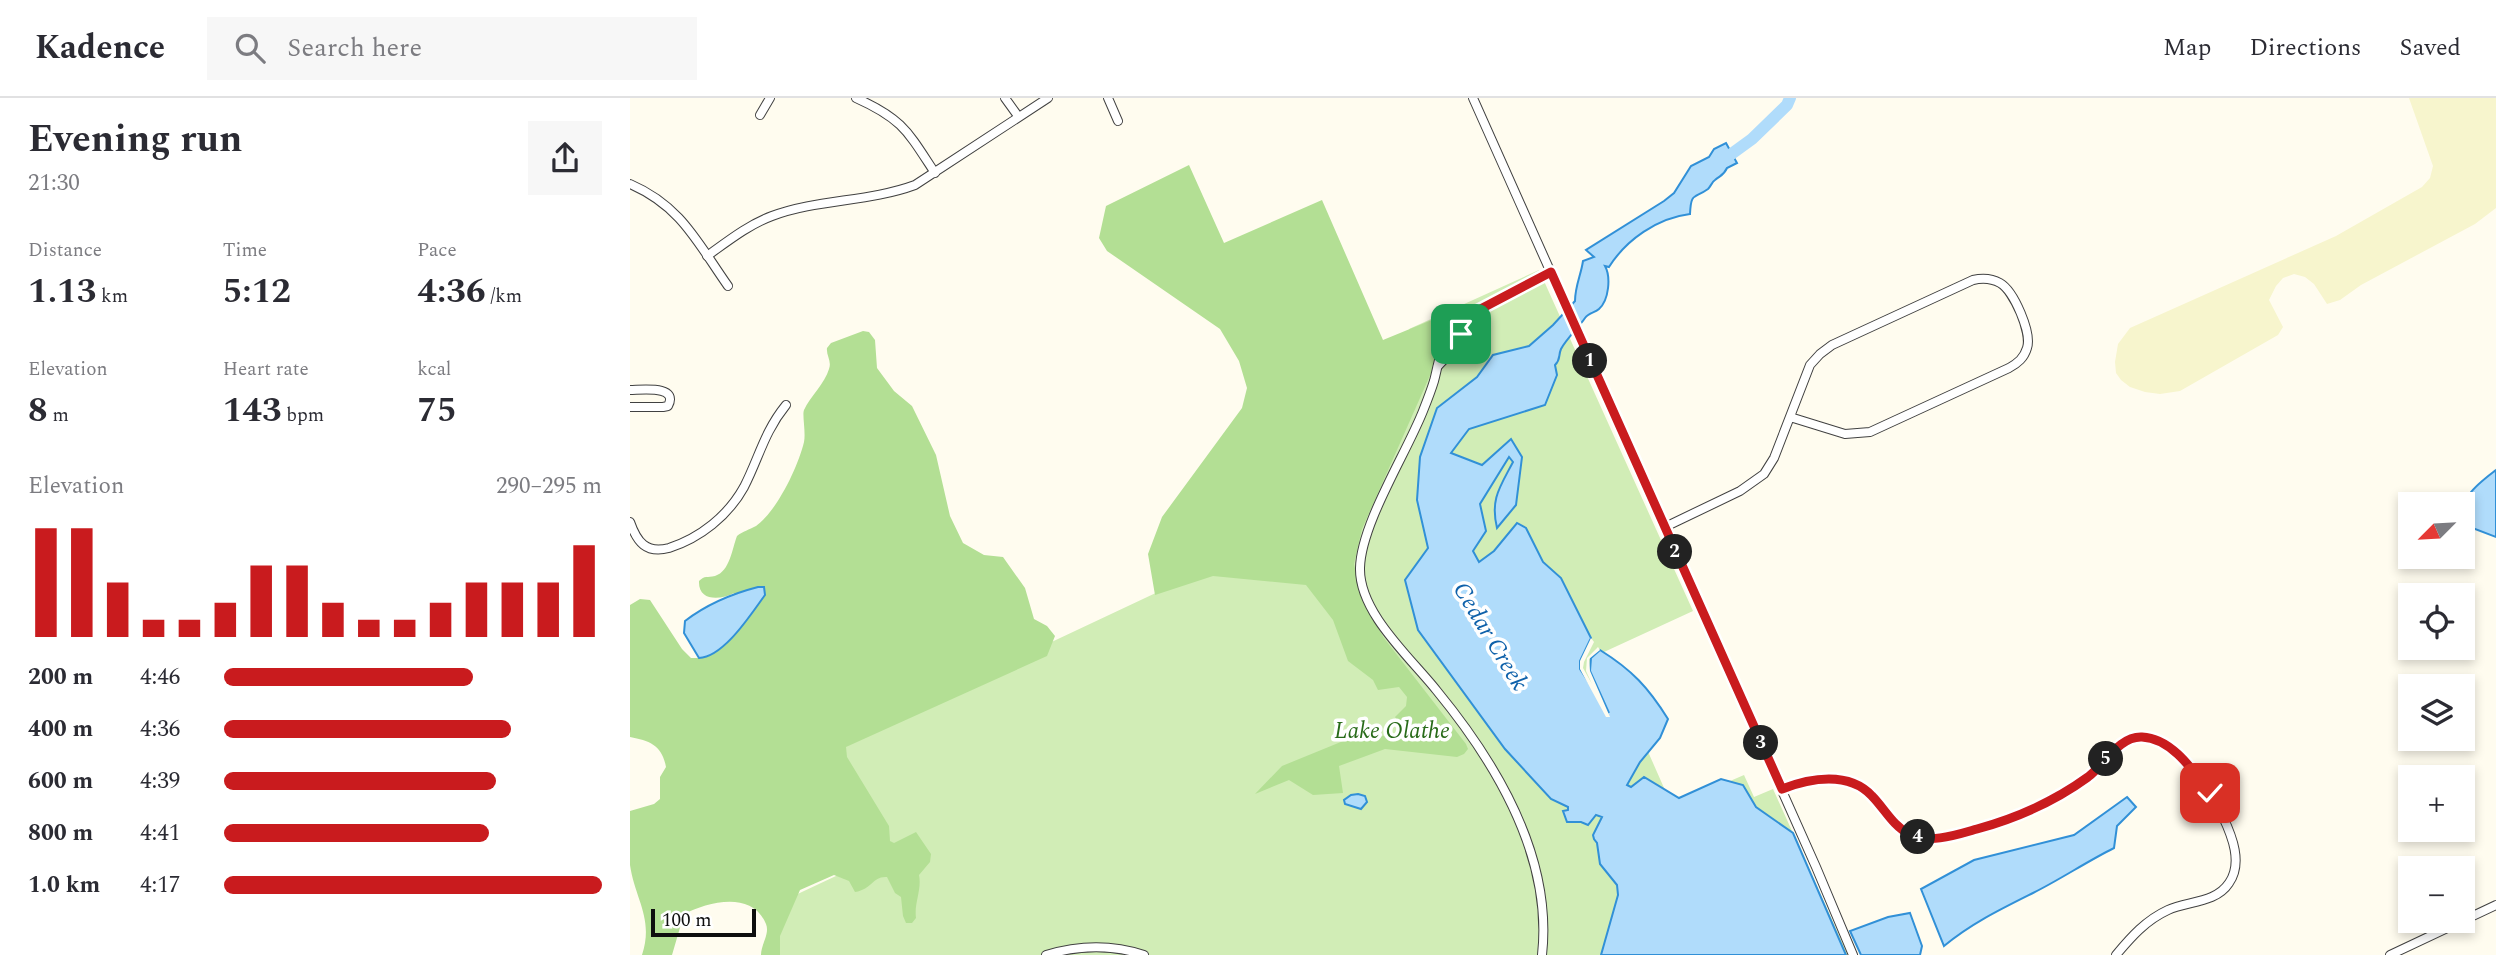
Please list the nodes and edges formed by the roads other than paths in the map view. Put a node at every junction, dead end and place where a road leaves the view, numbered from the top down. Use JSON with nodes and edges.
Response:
{"nodes":[{"id":1,"x":770,"y":98,"type":"edge"},
{"id":2,"x":856,"y":98,"type":"edge"},
{"id":3,"x":1006,"y":98,"type":"edge"},
{"id":4,"x":1048,"y":98,"type":"edge"},
{"id":5,"x":1108,"y":98,"type":"edge"},
{"id":6,"x":1473,"y":98,"type":"edge"},
{"id":7,"x":760,"y":115,"type":"dead end"},
{"id":8,"x":1018,"y":116,"type":"junction"},
{"id":9,"x":1118,"y":121,"type":"dead end"},
{"id":10,"x":935,"y":173,"type":"junction"},
{"id":11,"x":630,"y":184,"type":"edge"},
{"id":12,"x":707,"y":256,"type":"junction"},
{"id":13,"x":1551,"y":272,"type":"junction"},
{"id":14,"x":728,"y":286,"type":"dead end"},
{"id":15,"x":630,"y":390,"type":"edge"},
{"id":16,"x":786,"y":405,"type":"dead end"},
{"id":17,"x":630,"y":407,"type":"edge"},
{"id":18,"x":1790,"y":417,"type":"junction"},
{"id":19,"x":630,"y":522,"type":"edge"},
{"id":20,"x":1665,"y":527,"type":"junction"},
{"id":21,"x":1782,"y":789,"type":"junction"},
{"id":22,"x":2496,"y":905,"type":"edge"},
{"id":23,"x":1046,"y":955,"type":"edge"},
{"id":24,"x":1143,"y":955,"type":"edge"},
{"id":25,"x":1542,"y":955,"type":"edge"},
{"id":26,"x":1853,"y":955,"type":"edge"},
{"id":27,"x":2116,"y":955,"type":"edge"},
{"id":28,"x":2390,"y":955,"type":"edge"}],
"edges":[{"from":1,"to":7,"type":"street"},
{"from":2,"to":10,"type":"street"},
{"from":3,"to":8,"type":"street"},
{"from":4,"to":8,"type":"street"},
{"from":5,"to":9,"type":"street"},
{"from":6,"to":13,"type":"street"},
{"from":8,"to":10,"type":"street"},
{"from":10,"to":12,"type":"street"},
{"from":11,"to":12,"type":"street"},
{"from":12,"to":14,"type":"street"},
{"from":13,"to":20,"type":"street"},
{"from":13,"to":25,"type":"street"},
{"from":15,"to":17,"type":"street"},
{"from":16,"to":19,"type":"street"},
{"from":18,"to":18,"type":"street"},
{"from":18,"to":20,"type":"street"},
{"from":20,"to":21,"type":"street"},
{"from":21,"to":26,"type":"street"},
{"from":21,"to":27,"type":"street"},
{"from":22,"to":28,"type":"street"},
{"from":23,"to":24,"type":"street"}]}
